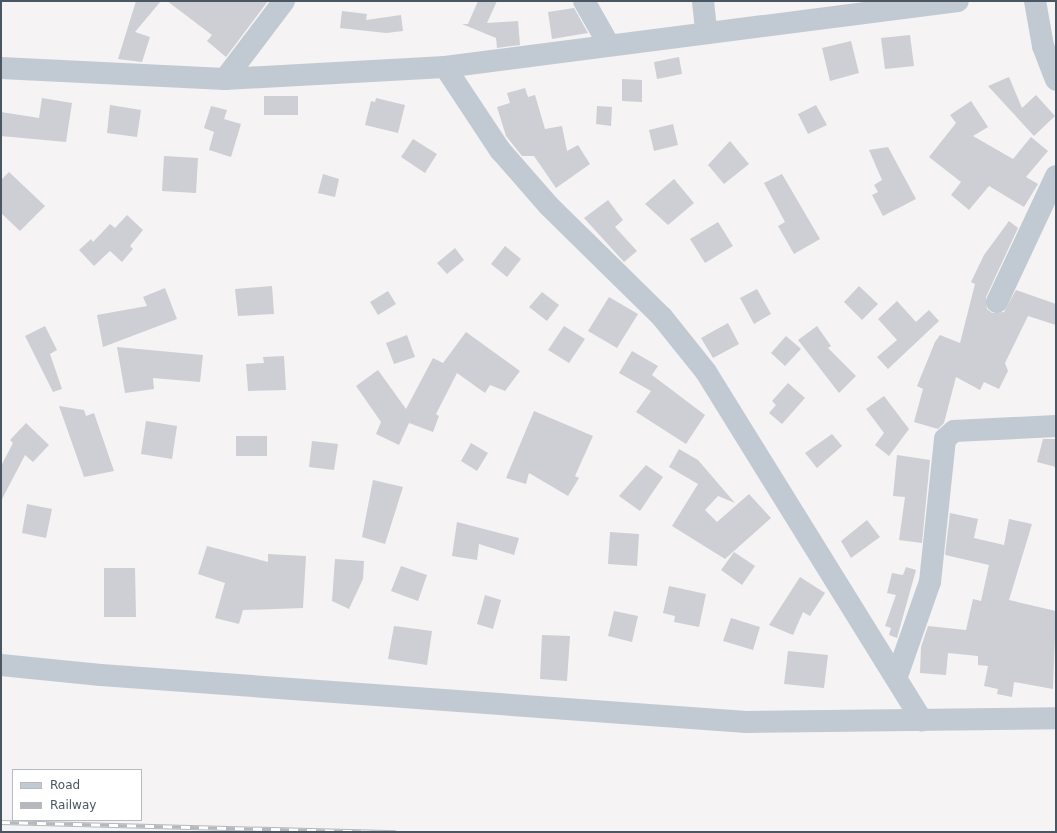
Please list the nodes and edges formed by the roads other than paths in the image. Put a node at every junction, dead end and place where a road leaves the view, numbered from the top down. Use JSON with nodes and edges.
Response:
{"nodes":[{"id":1,"x":284,"y":1,"type":"edge"},
{"id":2,"x":584,"y":1,"type":"edge"},
{"id":3,"x":703,"y":1,"type":"edge"},
{"id":4,"x":958,"y":1,"type":"edge"},
{"id":5,"x":1035,"y":1,"type":"edge"},
{"id":6,"x":706,"y":31,"type":"junction"},
{"id":7,"x":609,"y":45,"type":"junction"},
{"id":8,"x":445,"y":67,"type":"junction"},
{"id":9,"x":1,"y":68,"type":"edge"},
{"id":10,"x":225,"y":79,"type":"junction"},
{"id":11,"x":1056,"y":80,"type":"edge"},
{"id":12,"x":1056,"y":176,"type":"edge"},
{"id":13,"x":997,"y":302,"type":"dead end"},
{"id":14,"x":1056,"y":426,"type":"edge"},
{"id":15,"x":1,"y":665,"type":"edge"},
{"id":16,"x":897,"y":676,"type":"junction"},
{"id":17,"x":1056,"y":718,"type":"edge"},
{"id":18,"x":922,"y":720,"type":"junction"}],
"edges":[{"from":1,"to":10,"type":"street"},
{"from":2,"to":7,"type":"street"},
{"from":3,"to":6,"type":"street"},
{"from":4,"to":6,"type":"street"},
{"from":5,"to":11,"type":"street"},
{"from":6,"to":7,"type":"street"},
{"from":7,"to":8,"type":"street"},
{"from":8,"to":10,"type":"street"},
{"from":8,"to":16,"type":"street"},
{"from":9,"to":10,"type":"street"},
{"from":12,"to":13,"type":"street"},
{"from":14,"to":16,"type":"street"},
{"from":15,"to":18,"type":"street"},
{"from":16,"to":18,"type":"street"},
{"from":17,"to":18,"type":"street"}]}
